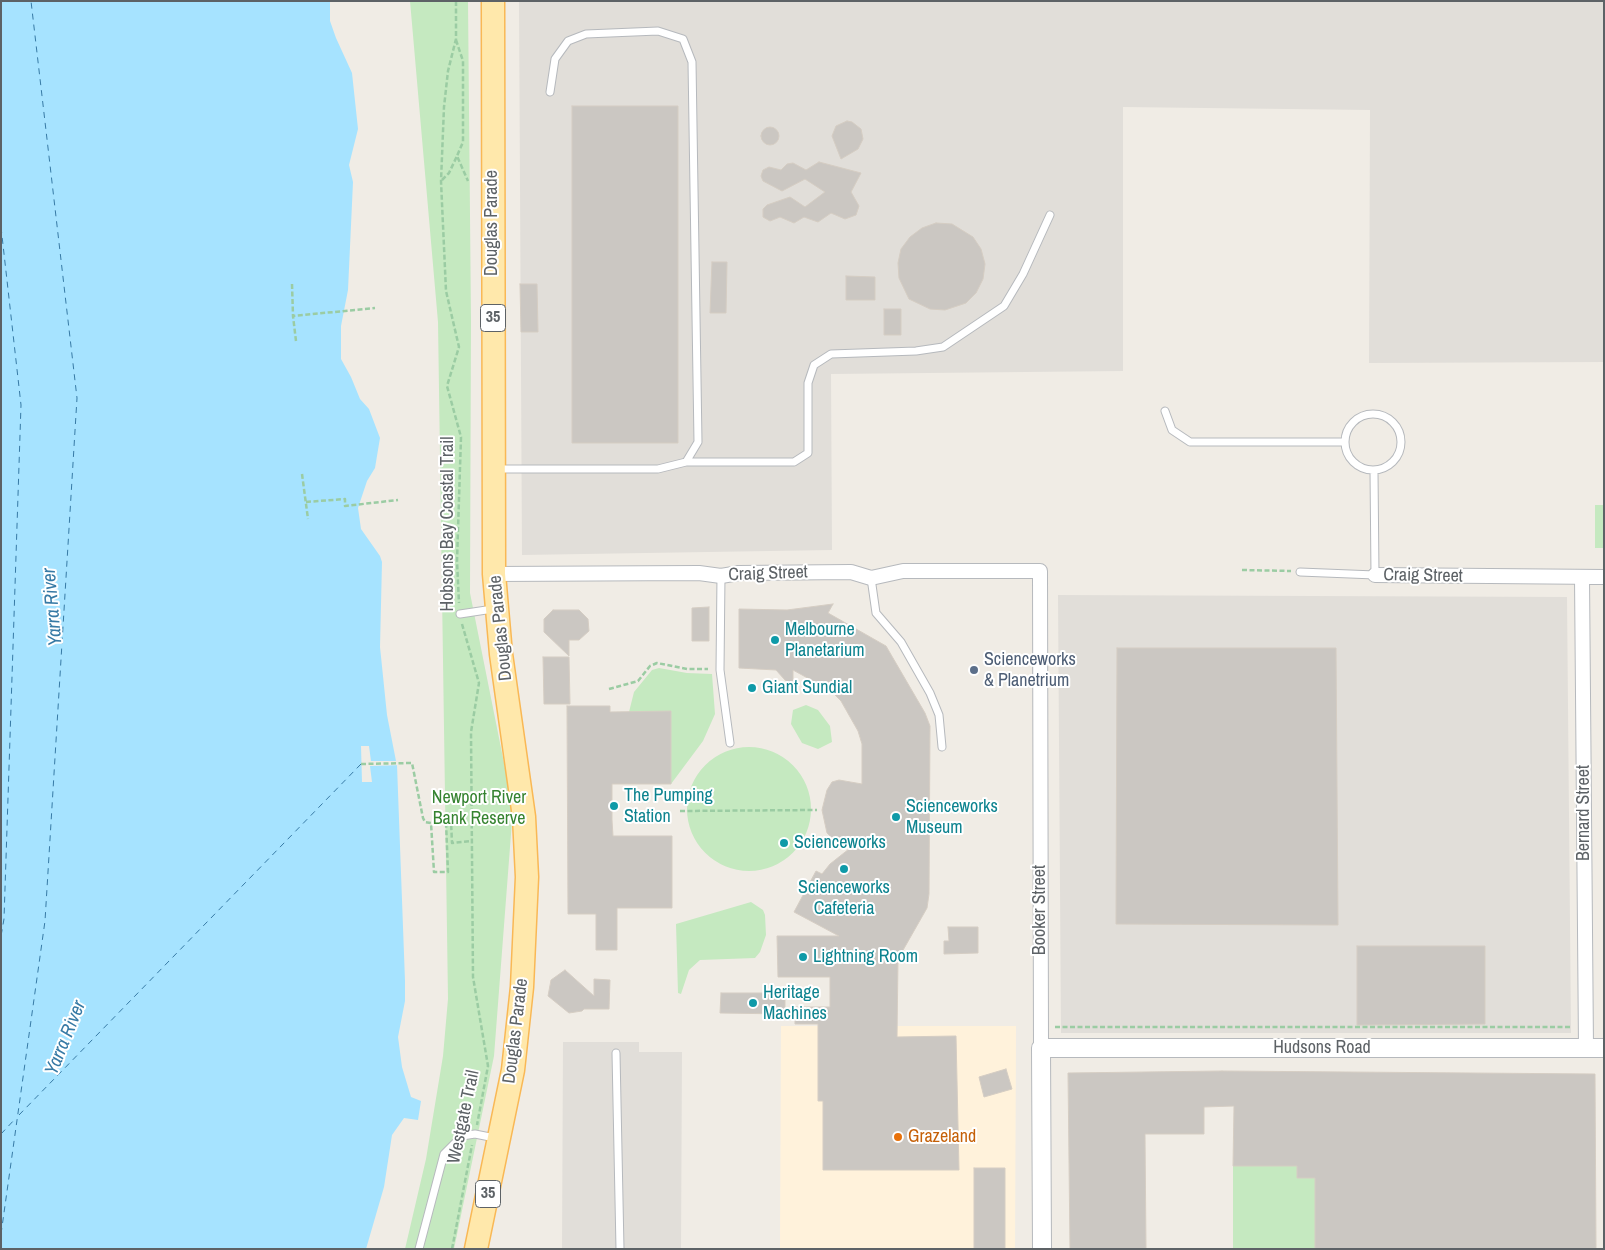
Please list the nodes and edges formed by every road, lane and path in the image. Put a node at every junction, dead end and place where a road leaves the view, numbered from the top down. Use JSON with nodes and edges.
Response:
{"nodes":[{"id":1,"x":456,"y":1,"type":"edge"},
{"id":2,"x":493,"y":1,"type":"edge"},
{"id":3,"x":456,"y":39,"type":"junction"},
{"id":4,"x":550,"y":92,"type":"dead end"},
{"id":5,"x":457,"y":156,"type":"junction"},
{"id":6,"x":441,"y":181,"type":"junction"},
{"id":7,"x":468,"y":181,"type":"dead end"},
{"id":8,"x":1050,"y":214,"type":"dead end"},
{"id":9,"x":292,"y":284,"type":"dead end"},
{"id":10,"x":375,"y":308,"type":"dead end"},
{"id":11,"x":293,"y":316,"type":"junction"},
{"id":12,"x":296,"y":341,"type":"dead end"},
{"id":13,"x":1165,"y":410,"type":"dead end"},
{"id":14,"x":1344,"y":442,"type":"junction"},
{"id":15,"x":686,"y":462,"type":"junction"},
{"id":16,"x":494,"y":469,"type":"junction"},
{"id":17,"x":1374,"y":471,"type":"junction"},
{"id":18,"x":302,"y":474,"type":"dead end"},
{"id":19,"x":398,"y":500,"type":"dead end"},
{"id":20,"x":306,"y":502,"type":"junction"},
{"id":21,"x":308,"y":519,"type":"dead end"},
{"id":22,"x":1242,"y":570,"type":"dead end"},
{"id":23,"x":1040,"y":571,"type":"joint"},
{"id":24,"x":1300,"y":572,"type":"joint"},
{"id":25,"x":494,"y":574,"type":"junction"},
{"id":26,"x":1375,"y":575,"type":"junction"},
{"id":27,"x":721,"y":576,"type":"junction"},
{"id":28,"x":1582,"y":577,"type":"junction"},
{"id":29,"x":1604,"y":577,"type":"edge"},
{"id":30,"x":871,"y":578,"type":"junction"},
{"id":31,"x":496,"y":609,"type":"junction"},
{"id":32,"x":460,"y":614,"type":"junction"},
{"id":33,"x":720,"y":670,"type":"junction"},
{"id":34,"x":609,"y":689,"type":"dead end"},
{"id":35,"x":730,"y":743,"type":"dead end"},
{"id":36,"x":942,"y":748,"type":"dead end"},
{"id":37,"x":361,"y":764,"type":"dead end"},
{"id":38,"x":817,"y":810,"type":"dead end"},
{"id":39,"x":680,"y":811,"type":"dead end"},
{"id":40,"x":471,"y":840,"type":"junction"},
{"id":41,"x":1041,"y":1026,"type":"junction"},
{"id":42,"x":1585,"y":1027,"type":"junction"},
{"id":43,"x":1041,"y":1048,"type":"junction"},
{"id":44,"x":1586,"y":1048,"type":"junction"},
{"id":45,"x":1604,"y":1048,"type":"edge"},
{"id":46,"x":616,"y":1052,"type":"dead end"},
{"id":47,"x":475,"y":1134,"type":"junction"},
{"id":48,"x":499,"y":1140,"type":"junction"},
{"id":49,"x":419,"y":1249,"type":"edge"},
{"id":50,"x":452,"y":1249,"type":"edge"},
{"id":51,"x":476,"y":1249,"type":"edge"},
{"id":52,"x":620,"y":1249,"type":"edge"},
{"id":53,"x":1042,"y":1249,"type":"edge"}],
"edges":[{"from":1,"to":3,"type":"path","name":"Hobsons Bay Coastal Trail"},
{"from":2,"to":16,"type":"main road","name":"Douglas Parade","number":"35"},
{"from":3,"to":5,"type":"path"},
{"from":3,"to":6,"type":"path","name":"Hobsons Bay Coastal Trail"},
{"from":4,"to":15,"type":"lane"},
{"from":5,"to":6,"type":"path"},
{"from":5,"to":7,"type":"path"},
{"from":6,"to":32,"type":"path","name":"Hobsons Bay Coastal Trail"},
{"from":8,"to":15,"type":"lane"},
{"from":9,"to":11,"type":"path"},
{"from":10,"to":11,"type":"path"},
{"from":11,"to":12,"type":"path"},
{"from":13,"to":14,"type":"lane"},
{"from":14,"to":17,"type":"lane"},
{"from":14,"to":17,"type":"lane"},
{"from":15,"to":16,"type":"lane"},
{"from":16,"to":25,"type":"main road","name":"Douglas Parade","number":"35"},
{"from":17,"to":26,"type":"lane"},
{"from":18,"to":20,"type":"path"},
{"from":19,"to":20,"type":"path"},
{"from":20,"to":21,"type":"path"},
{"from":22,"to":24,"type":"path"},
{"from":23,"to":30,"type":"street","name":"Craig Street"},
{"from":23,"to":41,"type":"street","name":"Booker Street"},
{"from":24,"to":26,"type":"lane","name":"Craig Street"},
{"from":25,"to":27,"type":"street","name":"Craig Street"},
{"from":25,"to":31,"type":"main road","name":"Douglas Parade","number":"35"},
{"from":26,"to":28,"type":"street","name":"Craig Street"},
{"from":27,"to":30,"type":"street","name":"Craig Street"},
{"from":27,"to":33,"type":"lane"},
{"from":28,"to":29,"type":"street","name":"Craig Street"},
{"from":28,"to":42,"type":"street","name":"Bernard Street"},
{"from":30,"to":36,"type":"lane"},
{"from":31,"to":32,"type":"lane"},
{"from":31,"to":48,"type":"main road","name":"Douglas Parade","number":"35"},
{"from":32,"to":40,"type":"path","name":"Hobsons Bay Coastal Trail"},
{"from":33,"to":34,"type":"path"},
{"from":33,"to":35,"type":"lane"},
{"from":37,"to":40,"type":"path"},
{"from":38,"to":39,"type":"path"},
{"from":40,"to":47,"type":"path","name":"Westgate Trail"},
{"from":41,"to":42,"type":"path"},
{"from":41,"to":43,"type":"street","name":"Booker Street"},
{"from":42,"to":44,"type":"street","name":"Bernard Street"},
{"from":43,"to":44,"type":"street","name":"Hudsons Road"},
{"from":43,"to":53,"type":"street","name":"Booker Street"},
{"from":44,"to":45,"type":"street","name":"Hudsons Road"},
{"from":46,"to":52,"type":"lane"},
{"from":47,"to":48,"type":"lane"},
{"from":47,"to":49,"type":"lane"},
{"from":47,"to":50,"type":"path","name":"Westgate Trail"},
{"from":48,"to":51,"type":"main road","name":"Douglas Parade","number":"35"}]}
